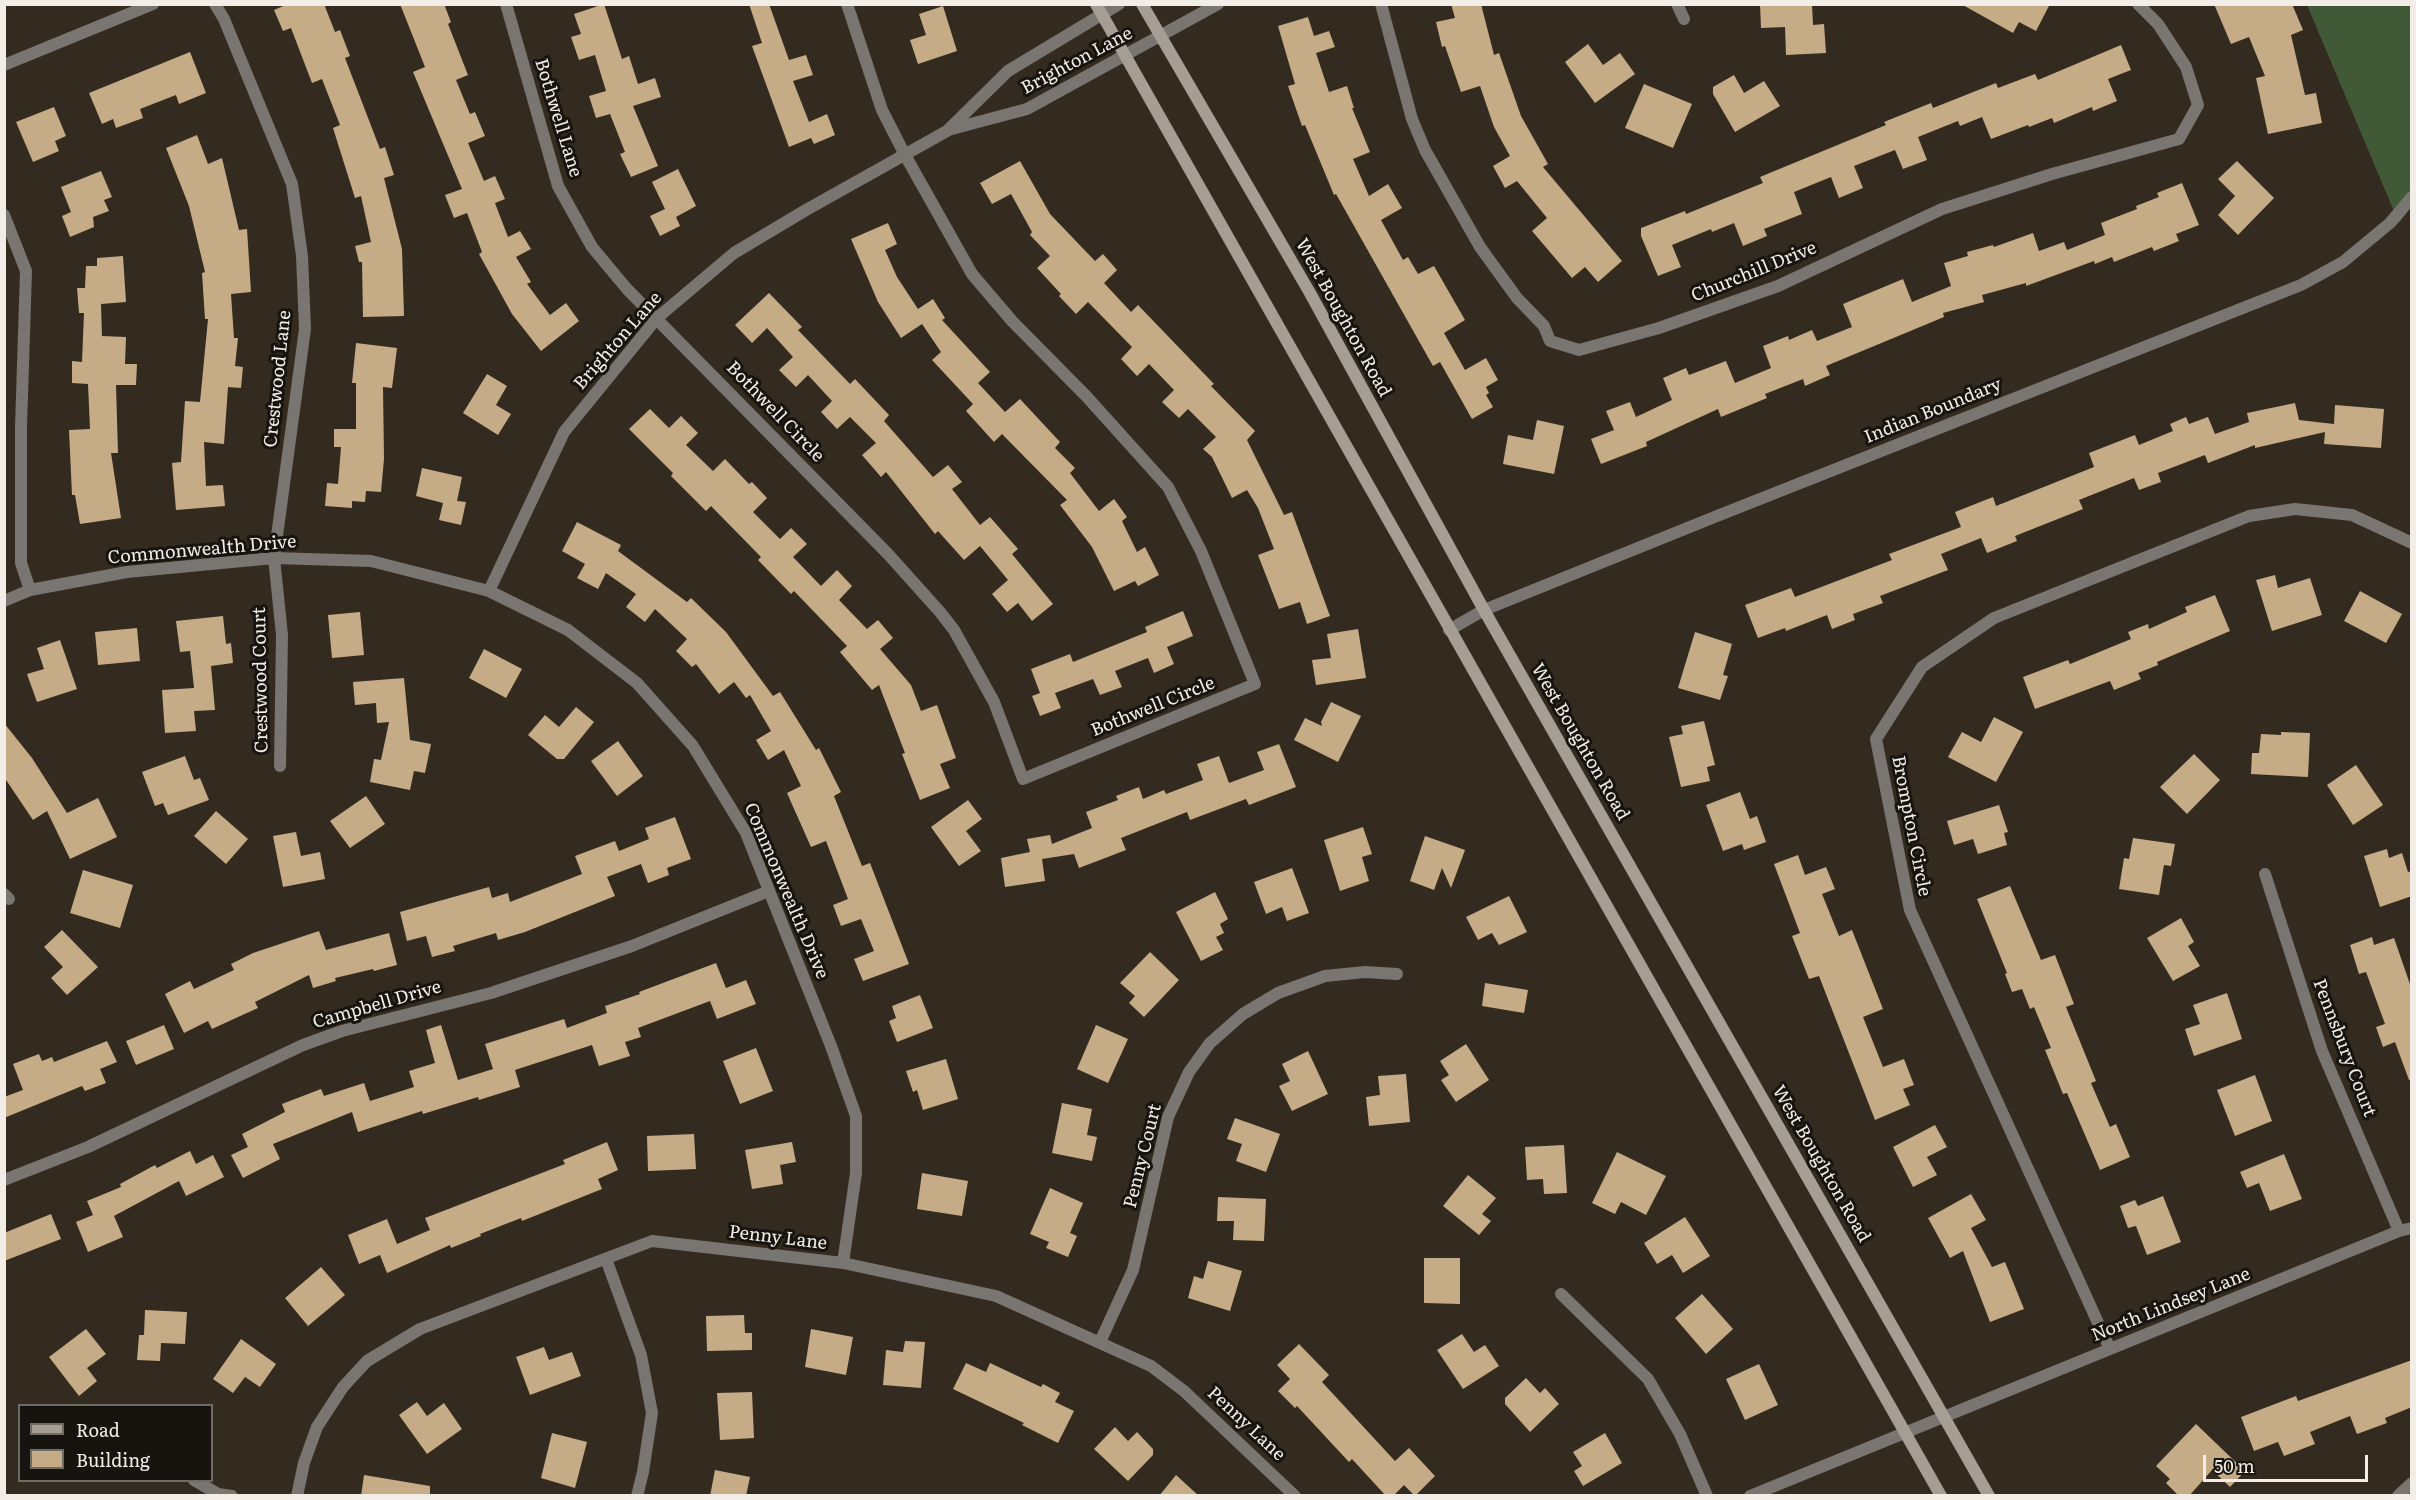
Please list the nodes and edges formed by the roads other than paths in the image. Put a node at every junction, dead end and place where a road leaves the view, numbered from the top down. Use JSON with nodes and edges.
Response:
{"nodes":[{"id":1,"x":153,"y":4,"type":"edge"},
{"id":2,"x":215,"y":4,"type":"edge"},
{"id":3,"x":506,"y":4,"type":"edge"},
{"id":4,"x":848,"y":4,"type":"edge"},
{"id":5,"x":1119,"y":4,"type":"edge"},
{"id":6,"x":1142,"y":4,"type":"edge"},
{"id":7,"x":1218,"y":4,"type":"edge"},
{"id":8,"x":1381,"y":4,"type":"edge"},
{"id":9,"x":1677,"y":4,"type":"edge"},
{"id":10,"x":2138,"y":4,"type":"edge"},
{"id":11,"x":1099,"y":10,"type":"edge"},
{"id":12,"x":1684,"y":19,"type":"dead end"},
{"id":13,"x":1160,"y":37,"type":"junction"},
{"id":14,"x":1125,"y":56,"type":"junction"},
{"id":15,"x":4,"y":65,"type":"edge"},
{"id":16,"x":947,"y":131,"type":"junction"},
{"id":17,"x":905,"y":155,"type":"junction"},
{"id":18,"x":2412,"y":197,"type":"edge"},
{"id":19,"x":4,"y":215,"type":"edge"},
{"id":20,"x":657,"y":318,"type":"junction"},
{"id":21,"x":2412,"y":543,"type":"edge"},
{"id":22,"x":274,"y":558,"type":"junction"},
{"id":23,"x":30,"y":590,"type":"junction"},
{"id":24,"x":489,"y":591,"type":"junction"},
{"id":25,"x":4,"y":601,"type":"edge"},
{"id":26,"x":1484,"y":610,"type":"junction"},
{"id":27,"x":1449,"y":630,"type":"junction"},
{"id":28,"x":280,"y":766,"type":"dead end"},
{"id":29,"x":2265,"y":874,"type":"dead end"},
{"id":30,"x":769,"y":891,"type":"junction"},
{"id":31,"x":1397,"y":974,"type":"dead end"},
{"id":32,"x":4,"y":1180,"type":"edge"},
{"id":33,"x":2405,"y":1230,"type":"edge"},
{"id":34,"x":606,"y":1259,"type":"junction"},
{"id":35,"x":843,"y":1263,"type":"junction"},
{"id":36,"x":1561,"y":1294,"type":"dead end"},
{"id":37,"x":1100,"y":1342,"type":"junction"},
{"id":38,"x":2110,"y":1349,"type":"junction"},
{"id":39,"x":1943,"y":1415,"type":"junction"},
{"id":40,"x":1906,"y":1433,"type":"junction"},
{"id":41,"x":197,"y":1482,"type":"edge"},
{"id":42,"x":2412,"y":1483,"type":"edge"},
{"id":43,"x":232,"y":1496,"type":"edge"},
{"id":44,"x":297,"y":1496,"type":"edge"},
{"id":45,"x":637,"y":1496,"type":"edge"},
{"id":46,"x":1295,"y":1496,"type":"edge"},
{"id":47,"x":1707,"y":1496,"type":"edge"},
{"id":48,"x":1750,"y":1496,"type":"edge"},
{"id":49,"x":1941,"y":1496,"type":"edge"},
{"id":50,"x":1989,"y":1496,"type":"edge"},
{"id":51,"x":2398,"y":1496,"type":"edge"}],
"edges":[{"from":1,"to":15,"type":"street"},
{"from":2,"to":22,"type":"street","name":"Crestwood Lane"},
{"from":3,"to":20,"type":"street","name":"Bothwell Lane"},
{"from":4,"to":17,"type":"street"},
{"from":5,"to":11,"type":"street","name":"Brighton Lane"},
{"from":6,"to":13,"type":"main road","name":"West Boughton Road"},
{"from":7,"to":13,"type":"street","name":"Brighton Lane"},
{"from":8,"to":10,"type":"street","name":"Churchill Drive"},
{"from":9,"to":12,"type":"street"},
{"from":11,"to":14,"type":"main road"},
{"from":11,"to":16,"type":"street","name":"Brighton Lane"},
{"from":13,"to":14,"type":"street","name":"Brighton Lane"},
{"from":13,"to":26,"type":"main road","name":"West Boughton Road"},
{"from":14,"to":16,"type":"street","name":"Brighton Lane"},
{"from":14,"to":27,"type":"main road"},
{"from":16,"to":17,"type":"street","name":"Brighton Lane"},
{"from":17,"to":20,"type":"street","name":"Brighton Lane"},
{"from":17,"to":20,"type":"street","name":"Bothwell Circle"},
{"from":18,"to":26,"type":"street","name":"Indian Boundary"},
{"from":19,"to":23,"type":"street"},
{"from":20,"to":24,"type":"street","name":"Brighton Lane"},
{"from":21,"to":38,"type":"street","name":"Brompton Circle"},
{"from":22,"to":23,"type":"street","name":"Commonwealth Drive"},
{"from":22,"to":24,"type":"street","name":"Commonwealth Drive"},
{"from":22,"to":28,"type":"street","name":"Crestwood Court"},
{"from":23,"to":25,"type":"street","name":"Commonwealth Drive"},
{"from":24,"to":30,"type":"street","name":"Commonwealth Drive"},
{"from":26,"to":27,"type":"street","name":"Indian Boundary"},
{"from":26,"to":39,"type":"main road","name":"West Boughton Road"},
{"from":27,"to":40,"type":"main road"},
{"from":29,"to":33,"type":"street","name":"Pennsbury Court"},
{"from":30,"to":32,"type":"street","name":"Campbell Drive"},
{"from":30,"to":35,"type":"street","name":"Commonwealth Drive"},
{"from":31,"to":37,"type":"street","name":"Penny Court"},
{"from":33,"to":38,"type":"street","name":"North Lindsey Lane"},
{"from":34,"to":35,"type":"street","name":"Penny Lane"},
{"from":34,"to":44,"type":"street","name":"Penny Lane"},
{"from":34,"to":45,"type":"street"},
{"from":35,"to":37,"type":"street","name":"Penny Lane"},
{"from":36,"to":47,"type":"street"},
{"from":37,"to":46,"type":"street","name":"Penny Lane"},
{"from":38,"to":39,"type":"street","name":"North Lindsey Lane"},
{"from":39,"to":40,"type":"street","name":"North Lindsey Lane"},
{"from":39,"to":50,"type":"main road","name":"West Boughton Road"},
{"from":40,"to":48,"type":"street"},
{"from":40,"to":49,"type":"main road"},
{"from":41,"to":43,"type":"street"},
{"from":42,"to":51,"type":"street"}]}
